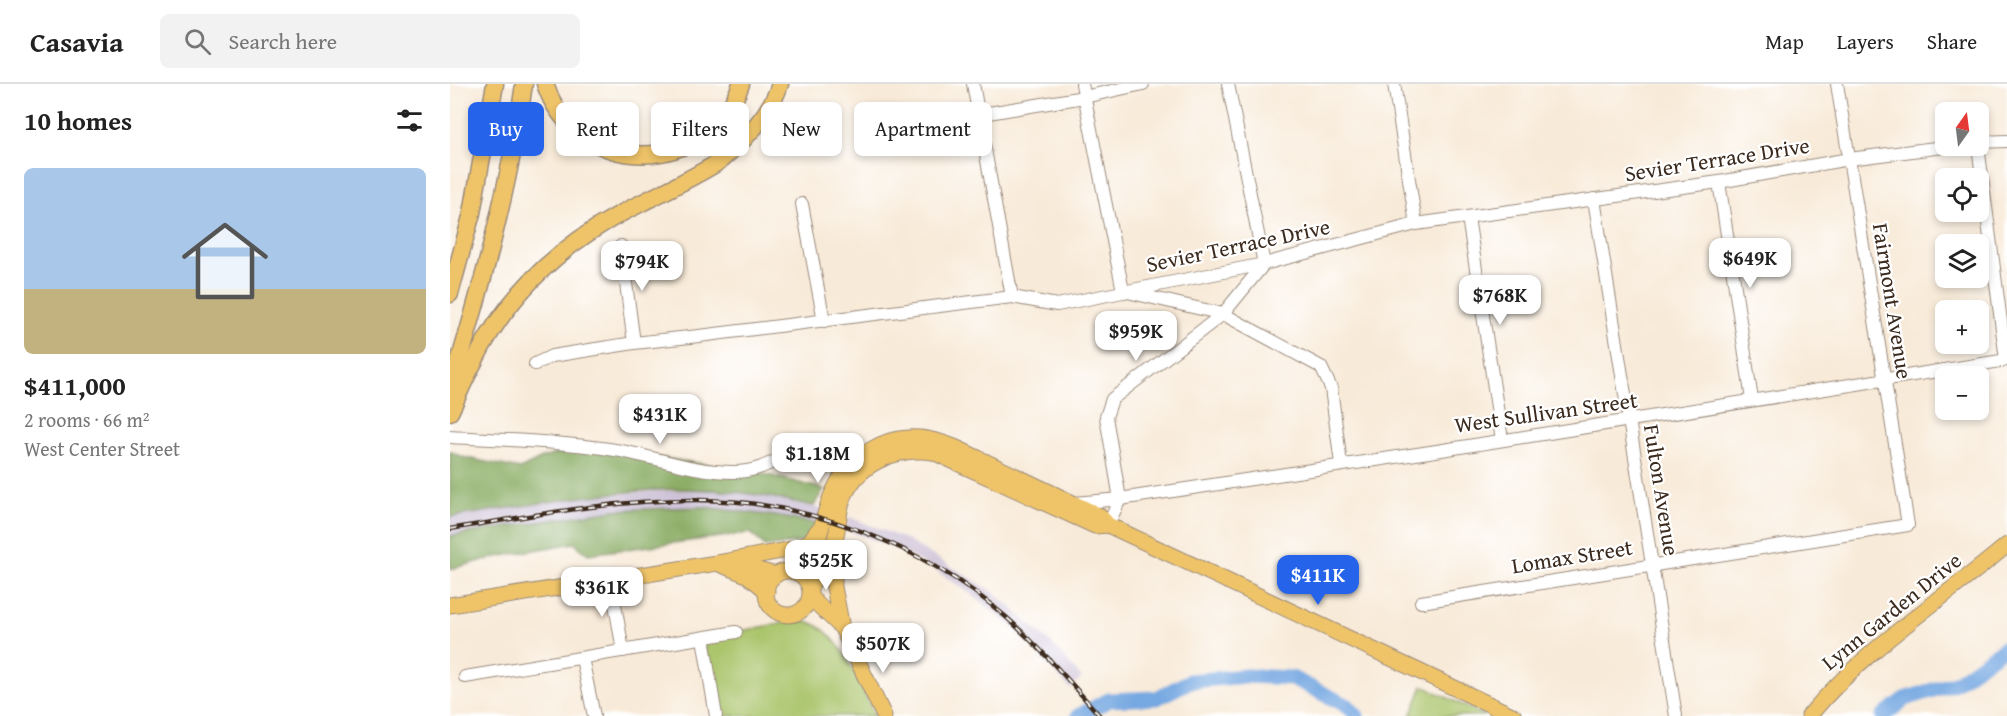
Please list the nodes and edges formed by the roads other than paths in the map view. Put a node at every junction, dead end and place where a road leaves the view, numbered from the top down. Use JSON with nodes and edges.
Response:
{"nodes":[{"id":1,"x":495,"y":84,"type":"edge"},
{"id":2,"x":524,"y":84,"type":"edge"},
{"id":3,"x":545,"y":84,"type":"edge"},
{"id":4,"x":741,"y":84,"type":"edge"},
{"id":5,"x":773,"y":84,"type":"edge"},
{"id":6,"x":780,"y":84,"type":"edge"},
{"id":7,"x":973,"y":84,"type":"edge"},
{"id":8,"x":1082,"y":84,"type":"edge"},
{"id":9,"x":1143,"y":84,"type":"edge"},
{"id":10,"x":1228,"y":84,"type":"edge"},
{"id":11,"x":1394,"y":84,"type":"edge"},
{"id":12,"x":1837,"y":84,"type":"edge"},
{"id":13,"x":1084,"y":97,"type":"junction"},
{"id":14,"x":768,"y":102,"type":"edge"},
{"id":15,"x":770,"y":102,"type":"edge"},
{"id":16,"x":975,"y":102,"type":"edge"},
{"id":17,"x":992,"y":112,"type":"edge"},
{"id":18,"x":761,"y":118,"type":"edge"},
{"id":19,"x":2007,"y":141,"type":"edge"},
{"id":20,"x":1989,"y":143,"type":"edge"},
{"id":21,"x":1935,"y":148,"type":"edge"},
{"id":22,"x":985,"y":156,"type":"edge"},
{"id":23,"x":1980,"y":156,"type":"edge"},
{"id":24,"x":1849,"y":159,"type":"junction"},
{"id":25,"x":1719,"y":182,"type":"junction"},
{"id":26,"x":1594,"y":200,"type":"junction"},
{"id":27,"x":802,"y":204,"type":"dead end"},
{"id":28,"x":1468,"y":217,"type":"junction"},
{"id":29,"x":1416,"y":224,"type":"junction"},
{"id":30,"x":621,"y":246,"type":"dead end"},
{"id":31,"x":1264,"y":264,"type":"junction"},
{"id":32,"x":1123,"y":291,"type":"junction"},
{"id":33,"x":450,"y":294,"type":"edge"},
{"id":34,"x":1012,"y":297,"type":"junction"},
{"id":35,"x":1223,"y":314,"type":"junction"},
{"id":36,"x":824,"y":321,"type":"junction"},
{"id":37,"x":634,"y":343,"type":"junction"},
{"id":38,"x":2006,"y":360,"type":"edge"},
{"id":39,"x":535,"y":364,"type":"dead end"},
{"id":40,"x":1884,"y":380,"type":"junction"},
{"id":41,"x":1752,"y":400,"type":"junction"},
{"id":42,"x":452,"y":402,"type":"edge"},
{"id":43,"x":1630,"y":422,"type":"junction"},
{"id":44,"x":450,"y":437,"type":"edge"},
{"id":45,"x":1502,"y":440,"type":"junction"},
{"id":46,"x":1341,"y":464,"type":"junction"},
{"id":47,"x":858,"y":467,"type":"junction"},
{"id":48,"x":1120,"y":499,"type":"junction"},
{"id":49,"x":1074,"y":503,"type":"junction"},
{"id":50,"x":1108,"y":525,"type":"junction"},
{"id":51,"x":1908,"y":525,"type":"joint"},
{"id":52,"x":821,"y":526,"type":"junction"},
{"id":53,"x":834,"y":541,"type":"junction"},
{"id":54,"x":2007,"y":545,"type":"edge"},
{"id":55,"x":722,"y":562,"type":"junction"},
{"id":56,"x":1652,"y":564,"type":"junction"},
{"id":57,"x":794,"y":572,"type":"junction"},
{"id":58,"x":776,"y":575,"type":"junction"},
{"id":59,"x":611,"y":581,"type":"junction"},
{"id":60,"x":766,"y":591,"type":"junction"},
{"id":61,"x":810,"y":593,"type":"junction"},
{"id":62,"x":1420,"y":602,"type":"dead end"},
{"id":63,"x":450,"y":605,"type":"edge"},
{"id":64,"x":797,"y":612,"type":"junction"},
{"id":65,"x":842,"y":628,"type":"junction"},
{"id":66,"x":736,"y":632,"type":"dead end"},
{"id":67,"x":703,"y":638,"type":"junction"},
{"id":68,"x":852,"y":647,"type":"junction"},
{"id":69,"x":623,"y":651,"type":"junction"},
{"id":70,"x":582,"y":658,"type":"junction"},
{"id":71,"x":465,"y":677,"type":"dead end"},
{"id":72,"x":594,"y":716,"type":"edge"},
{"id":73,"x":716,"y":716,"type":"edge"},
{"id":74,"x":884,"y":716,"type":"edge"},
{"id":75,"x":1514,"y":716,"type":"edge"},
{"id":76,"x":1676,"y":716,"type":"edge"},
{"id":77,"x":1809,"y":716,"type":"edge"}],
"edges":[{"from":1,"to":33,"type":"highway"},
{"from":2,"to":42,"type":"highway"},
{"from":3,"to":4,"type":"highway"},
{"from":5,"to":14,"type":"highway"},
{"from":6,"to":15,"type":"highway"},
{"from":7,"to":16,"type":"street"},
{"from":8,"to":13,"type":"street"},
{"from":9,"to":13,"type":"street"},
{"from":10,"to":31,"type":"street"},
{"from":11,"to":29,"type":"street"},
{"from":12,"to":24,"type":"street","name":"Fairmont Avenue"},
{"from":13,"to":17,"type":"street"},
{"from":13,"to":32,"type":"street"},
{"from":18,"to":42,"type":"highway"},
{"from":19,"to":20,"type":"street"},
{"from":21,"to":24,"type":"street","name":"Sevier Terrace Drive"},
{"from":22,"to":34,"type":"street"},
{"from":23,"to":38,"type":"street"},
{"from":24,"to":25,"type":"street","name":"Sevier Terrace Drive"},
{"from":24,"to":40,"type":"street","name":"Fairmont Avenue"},
{"from":25,"to":26,"type":"street","name":"Sevier Terrace Drive"},
{"from":25,"to":41,"type":"street"},
{"from":26,"to":28,"type":"street","name":"Sevier Terrace Drive"},
{"from":26,"to":43,"type":"street","name":"Fulton Avenue"},
{"from":27,"to":36,"type":"street"},
{"from":28,"to":29,"type":"street","name":"Sevier Terrace Drive"},
{"from":28,"to":45,"type":"street"},
{"from":29,"to":31,"type":"street","name":"Sevier Terrace Drive"},
{"from":30,"to":37,"type":"street"},
{"from":31,"to":32,"type":"street","name":"Sevier Terrace Drive"},
{"from":31,"to":35,"type":"street"},
{"from":32,"to":34,"type":"street","name":"Sevier Terrace Drive"},
{"from":32,"to":35,"type":"street"},
{"from":34,"to":36,"type":"street","name":"Sevier Terrace Drive"},
{"from":35,"to":46,"type":"street"},
{"from":35,"to":48,"type":"street"},
{"from":36,"to":37,"type":"street","name":"Sevier Terrace Drive"},
{"from":37,"to":39,"type":"street","name":"Sevier Terrace Drive"},
{"from":38,"to":40,"type":"street","name":"West Sullivan Street"},
{"from":40,"to":41,"type":"street","name":"West Sullivan Street"},
{"from":40,"to":51,"type":"street","name":"Fairmont Avenue"},
{"from":41,"to":43,"type":"street","name":"West Sullivan Street"},
{"from":43,"to":45,"type":"street","name":"West Sullivan Street"},
{"from":43,"to":56,"type":"street","name":"Fulton Avenue"},
{"from":44,"to":47,"type":"street"},
{"from":45,"to":46,"type":"street","name":"West Sullivan Street"},
{"from":46,"to":48,"type":"street","name":"West Sullivan Street"},
{"from":47,"to":49,"type":"main road"},
{"from":47,"to":50,"type":"main road"},
{"from":47,"to":52,"type":"main road"},
{"from":47,"to":53,"type":"main road"},
{"from":48,"to":49,"type":"street","name":"West Sullivan Street"},
{"from":48,"to":50,"type":"street"},
{"from":49,"to":50,"type":"main road"},
{"from":50,"to":75,"type":"main road"},
{"from":51,"to":56,"type":"street","name":"Lomax Street"},
{"from":52,"to":55,"type":"main road"},
{"from":52,"to":57,"type":"main road"},
{"from":53,"to":61,"type":"main road"},
{"from":53,"to":65,"type":"main road"},
{"from":54,"to":77,"type":"main road","name":"Lynn Garden Drive"},
{"from":55,"to":58,"type":"main road"},
{"from":55,"to":59,"type":"main road"},
{"from":55,"to":60,"type":"main road"},
{"from":56,"to":62,"type":"street","name":"Lomax Street"},
{"from":56,"to":76,"type":"street","name":"Fulton Avenue"},
{"from":57,"to":58,"type":"main road"},
{"from":57,"to":61,"type":"main road"},
{"from":58,"to":60,"type":"main road"},
{"from":59,"to":63,"type":"main road"},
{"from":59,"to":69,"type":"street"},
{"from":60,"to":64,"type":"main road"},
{"from":61,"to":64,"type":"main road"},
{"from":61,"to":65,"type":"main road"},
{"from":64,"to":68,"type":"main road"},
{"from":65,"to":68,"type":"main road"},
{"from":66,"to":67,"type":"street"},
{"from":67,"to":69,"type":"street"},
{"from":67,"to":73,"type":"street"},
{"from":68,"to":74,"type":"main road"},
{"from":69,"to":70,"type":"street"},
{"from":70,"to":71,"type":"street"},
{"from":70,"to":72,"type":"street"}]}
